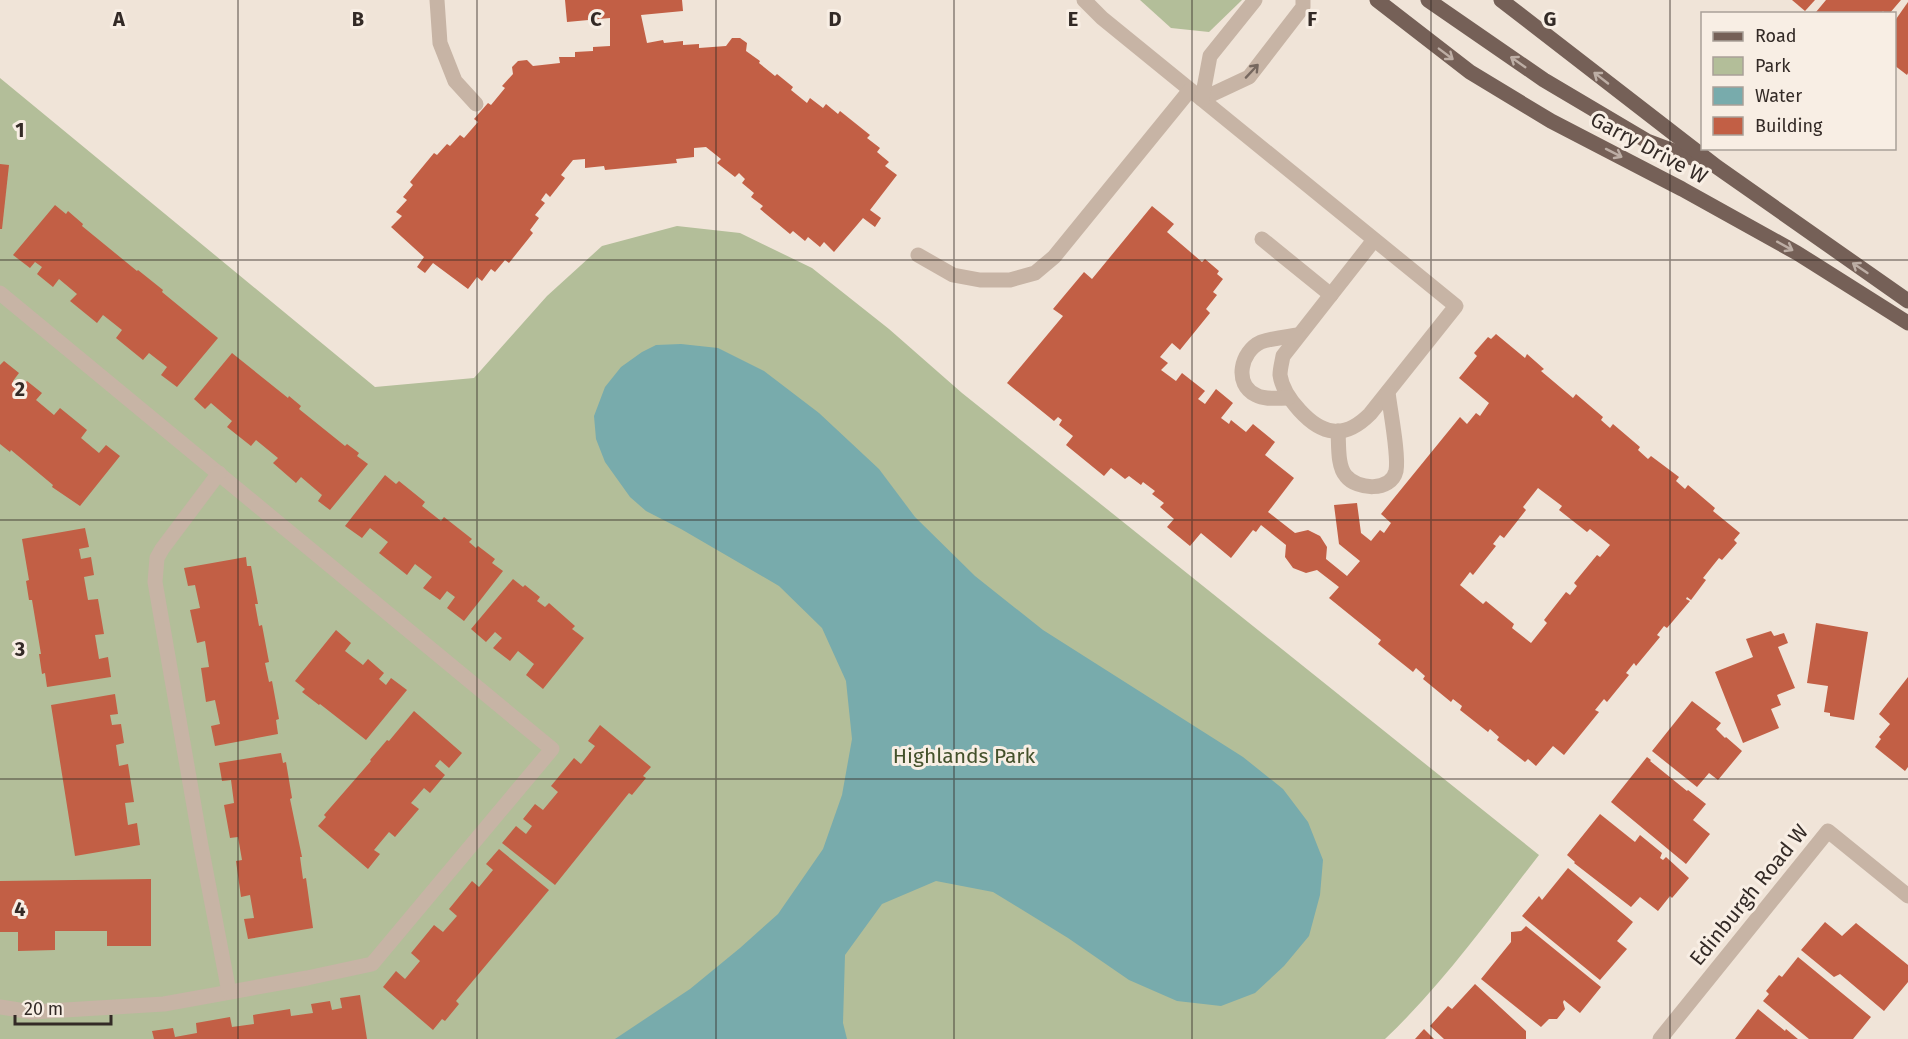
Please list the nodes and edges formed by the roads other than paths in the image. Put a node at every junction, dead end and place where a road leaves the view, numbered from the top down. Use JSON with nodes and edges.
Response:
{"nodes":[{"id":1,"x":437,"y":0,"type":"edge"},
{"id":2,"x":1084,"y":0,"type":"edge"},
{"id":3,"x":1255,"y":0,"type":"edge"},
{"id":4,"x":1303,"y":0,"type":"edge"},
{"id":5,"x":1377,"y":0,"type":"edge"},
{"id":6,"x":1428,"y":0,"type":"edge"},
{"id":7,"x":1501,"y":0,"type":"edge"},
{"id":8,"x":1196,"y":95,"type":"junction"},
{"id":9,"x":476,"y":104,"type":"dead end"},
{"id":10,"x":1717,"y":167,"type":"junction"},
{"id":11,"x":1262,"y":239,"type":"dead end"},
{"id":12,"x":1374,"y":240,"type":"junction"},
{"id":13,"x":918,"y":255,"type":"dead end"},
{"id":14,"x":0,"y":293,"type":"edge"},
{"id":15,"x":1330,"y":295,"type":"junction"},
{"id":16,"x":1908,"y":301,"type":"edge"},
{"id":17,"x":1908,"y":323,"type":"edge"},
{"id":18,"x":1298,"y":335,"type":"junction"},
{"id":19,"x":1388,"y":392,"type":"junction"},
{"id":20,"x":1288,"y":398,"type":"junction"},
{"id":21,"x":1338,"y":430,"type":"junction"},
{"id":22,"x":219,"y":473,"type":"junction"},
{"id":23,"x":1908,"y":896,"type":"edge"},
{"id":24,"x":229,"y":992,"type":"junction"},
{"id":25,"x":0,"y":1007,"type":"edge"},
{"id":26,"x":1660,"y":1039,"type":"edge"}],
"edges":[{"from":1,"to":9,"type":"street"},
{"from":2,"to":8,"type":"street"},
{"from":3,"to":8,"type":"street"},
{"from":8,"to":4,"type":"street","one_way":true},
{"from":5,"to":17,"type":"main road","name":"Garry Drive W","one_way":true},
{"from":10,"to":6,"type":"main road","one_way":true},
{"from":10,"to":7,"type":"main road","name":"Garry Drive W","one_way":true},
{"from":8,"to":12,"type":"street"},
{"from":8,"to":13,"type":"street"},
{"from":16,"to":10,"type":"main road","name":"Garry Drive W","one_way":true},
{"from":11,"to":15,"type":"street"},
{"from":12,"to":15,"type":"street"},
{"from":12,"to":19,"type":"street"},
{"from":14,"to":22,"type":"street"},
{"from":15,"to":18,"type":"street"},
{"from":18,"to":20,"type":"street"},
{"from":18,"to":20,"type":"street"},
{"from":19,"to":21,"type":"street"},
{"from":19,"to":21,"type":"street"},
{"from":20,"to":21,"type":"street"},
{"from":22,"to":24,"type":"street"},
{"from":22,"to":24,"type":"street"},
{"from":23,"to":26,"type":"street","name":"Edinburgh Road W"},
{"from":24,"to":25,"type":"street"}]}
